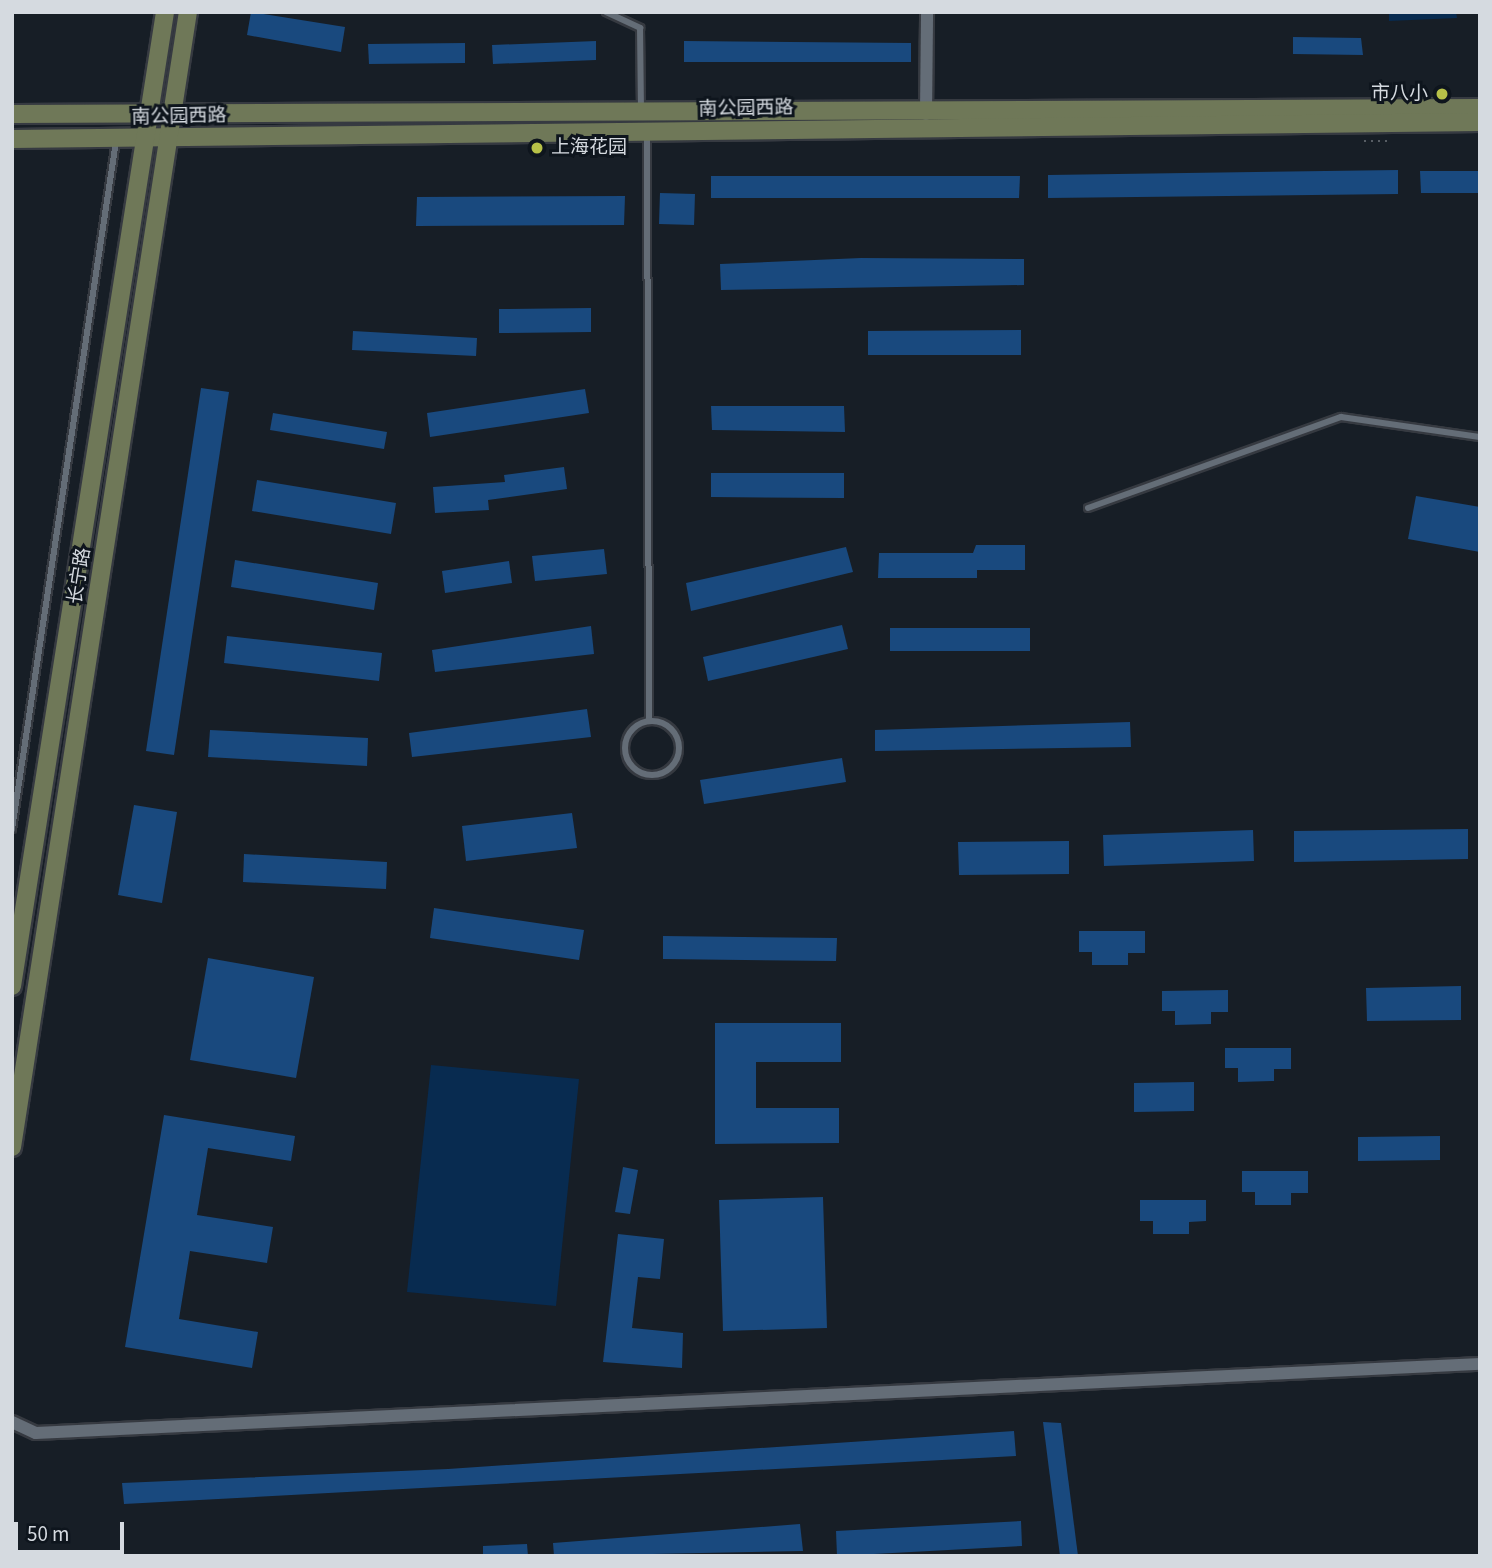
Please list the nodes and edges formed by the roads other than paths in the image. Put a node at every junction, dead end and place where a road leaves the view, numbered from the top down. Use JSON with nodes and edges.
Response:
{"nodes":[{"id":1,"x":165,"y":12,"type":"edge"},
{"id":2,"x":188,"y":12,"type":"edge"},
{"id":3,"x":606,"y":12,"type":"edge"},
{"id":4,"x":927,"y":12,"type":"edge"},
{"id":5,"x":1480,"y":108,"type":"edge"},
{"id":6,"x":640,"y":109,"type":"junction"},
{"id":7,"x":149,"y":113,"type":"junction"},
{"id":8,"x":173,"y":113,"type":"junction"},
{"id":9,"x":12,"y":114,"type":"edge"},
{"id":10,"x":926,"y":114,"type":"junction"},
{"id":11,"x":1480,"y":122,"type":"edge"},
{"id":12,"x":647,"y":131,"type":"junction"},
{"id":13,"x":12,"y":139,"type":"edge"},
{"id":14,"x":116,"y":139,"type":"junction"},
{"id":15,"x":143,"y":139,"type":"junction"},
{"id":16,"x":168,"y":139,"type":"junction"},
{"id":17,"x":1480,"y":437,"type":"edge"},
{"id":18,"x":1088,"y":508,"type":"dead end"},
{"id":19,"x":649,"y":719,"type":"junction"},
{"id":20,"x":12,"y":829,"type":"edge"},
{"id":21,"x":12,"y":986,"type":"edge"},
{"id":22,"x":12,"y":1147,"type":"edge"},
{"id":23,"x":1480,"y":1364,"type":"edge"},
{"id":24,"x":12,"y":1422,"type":"edge"}],
"edges":[{"from":1,"to":7,"type":"main road","name":"长宁路"},
{"from":2,"to":8,"type":"main road","name":"长宁路"},
{"from":3,"to":6,"type":"lane"},
{"from":4,"to":10,"type":"street"},
{"from":5,"to":10,"type":"main road","name":"南公园西路"},
{"from":6,"to":8,"type":"main road","name":"南公园西路"},
{"from":6,"to":10,"type":"main road","name":"南公园西路"},
{"from":7,"to":8,"type":"main road","name":"南公园西路"},
{"from":7,"to":9,"type":"main road","name":"南公园西路"},
{"from":7,"to":15,"type":"main road","name":"长宁路"},
{"from":8,"to":16,"type":"main road","name":"长宁路"},
{"from":11,"to":12,"type":"main road","name":"南公园西路"},
{"from":12,"to":16,"type":"main road","name":"南公园西路"},
{"from":12,"to":19,"type":"lane"},
{"from":13,"to":14,"type":"main road","name":"南公园西路"},
{"from":14,"to":15,"type":"main road","name":"南公园西路"},
{"from":14,"to":20,"type":"lane"},
{"from":15,"to":16,"type":"main road","name":"南公园西路"},
{"from":15,"to":21,"type":"main road","name":"长宁路"},
{"from":16,"to":22,"type":"main road","name":"长宁路"},
{"from":17,"to":18,"type":"lane"},
{"from":19,"to":19,"type":"lane"},
{"from":23,"to":24,"type":"street"}]}
